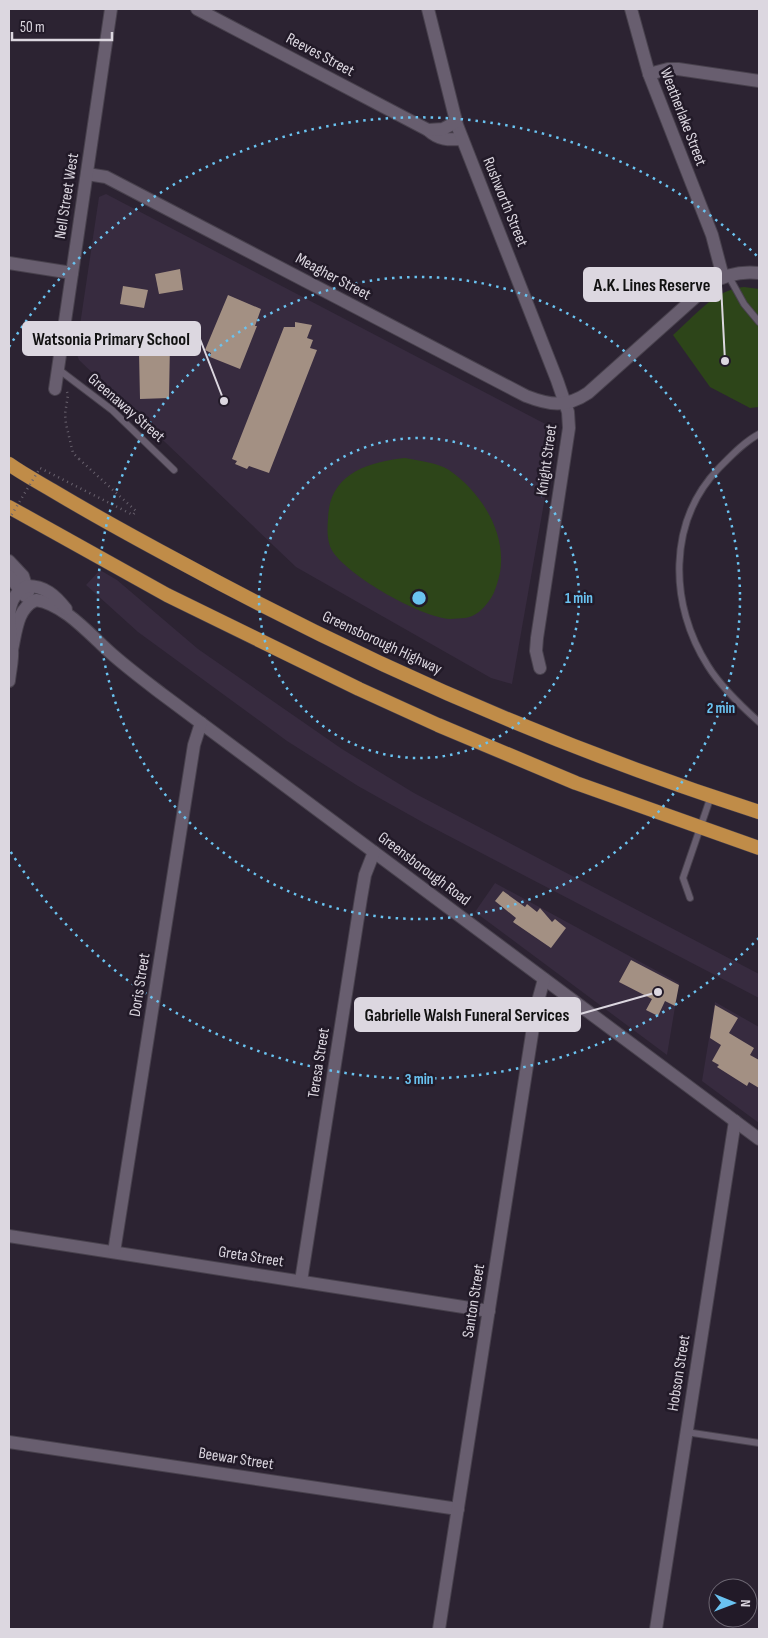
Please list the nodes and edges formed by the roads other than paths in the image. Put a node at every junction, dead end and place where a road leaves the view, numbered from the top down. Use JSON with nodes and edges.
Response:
{"nodes":[{"id":1,"x":111,"y":9,"type":"edge"},
{"id":2,"x":197,"y":9,"type":"edge"},
{"id":3,"x":428,"y":9,"type":"edge"},
{"id":4,"x":631,"y":9,"type":"edge"},
{"id":5,"x":649,"y":74,"type":"junction"},
{"id":6,"x":759,"y":81,"type":"edge"},
{"id":7,"x":456,"y":122,"type":"junction"},
{"id":8,"x":428,"y":130,"type":"junction"},
{"id":9,"x":462,"y":139,"type":"junction"},
{"id":10,"x":87,"y":174,"type":"junction"},
{"id":11,"x":9,"y":263,"type":"edge"},
{"id":12,"x":72,"y":273,"type":"junction"},
{"id":13,"x":759,"y":273,"type":"edge"},
{"id":14,"x":728,"y":275,"type":"junction"},
{"id":15,"x":759,"y":322,"type":"edge"},
{"id":16,"x":58,"y":369,"type":"junction"},
{"id":17,"x":60,"y":389,"type":"road end"},
{"id":18,"x":566,"y":404,"type":"junction"},
{"id":19,"x":759,"y":434,"type":"edge"},
{"id":20,"x":9,"y":464,"type":"edge"},
{"id":21,"x":174,"y":470,"type":"dead end"},
{"id":22,"x":9,"y":507,"type":"edge"},
{"id":23,"x":9,"y":561,"type":"edge"},
{"id":24,"x":9,"y":576,"type":"edge"},
{"id":25,"x":23,"y":588,"type":"junction"},
{"id":26,"x":30,"y":602,"type":"junction"},
{"id":27,"x":73,"y":619,"type":"junction"},
{"id":28,"x":12,"y":650,"type":"junction"},
{"id":29,"x":540,"y":668,"type":"dead end"},
{"id":30,"x":9,"y":681,"type":"edge"},
{"id":31,"x":759,"y":722,"type":"edge"},
{"id":32,"x":201,"y":723,"type":"junction"},
{"id":33,"x":711,"y":796,"type":"junction"},
{"id":34,"x":759,"y":812,"type":"edge"},
{"id":35,"x":699,"y":827,"type":"junction"},
{"id":36,"x":759,"y":848,"type":"edge"},
{"id":37,"x":374,"y":852,"type":"junction"},
{"id":38,"x":690,"y":898,"type":"dead end"},
{"id":39,"x":544,"y":979,"type":"junction"},
{"id":40,"x":735,"y":1121,"type":"junction"},
{"id":41,"x":759,"y":1139,"type":"edge"},
{"id":42,"x":9,"y":1236,"type":"edge"},
{"id":43,"x":114,"y":1252,"type":"junction"},
{"id":44,"x":301,"y":1281,"type":"junction"},
{"id":45,"x":488,"y":1311,"type":"junction"},
{"id":46,"x":686,"y":1432,"type":"junction"},
{"id":47,"x":9,"y":1442,"type":"edge"},
{"id":48,"x":759,"y":1443,"type":"edge"},
{"id":49,"x":458,"y":1509,"type":"junction"},
{"id":50,"x":439,"y":1629,"type":"edge"},
{"id":51,"x":656,"y":1629,"type":"edge"}],
"edges":[{"from":1,"to":10,"type":"street","name":"Nell Street West"},
{"from":2,"to":8,"type":"street","name":"Reeves Street"},
{"from":3,"to":7,"type":"street","name":"Rushworth Street"},
{"from":4,"to":5,"type":"street","name":"Weatherlake Street"},
{"from":5,"to":6,"type":"street"},
{"from":5,"to":14,"type":"street","name":"Weatherlake Street"},
{"from":7,"to":8,"type":"street"},
{"from":7,"to":9,"type":"street","name":"Rushworth Street"},
{"from":8,"to":9,"type":"street","name":"Reeves Street"},
{"from":9,"to":18,"type":"street","name":"Rushworth Street"},
{"from":10,"to":12,"type":"street","name":"Nell Street West"},
{"from":10,"to":18,"type":"street","name":"Meagher Street"},
{"from":11,"to":12,"type":"street"},
{"from":12,"to":16,"type":"street","name":"Nell Street West"},
{"from":13,"to":14,"type":"street"},
{"from":14,"to":15,"type":"lane"},
{"from":14,"to":18,"type":"street","name":"Knight Street"},
{"from":16,"to":17,"type":"street","name":"Nell Street West"},
{"from":16,"to":21,"type":"lane","name":"Greenaway Street"},
{"from":18,"to":29,"type":"street","name":"Knight Street"},
{"from":19,"to":31,"type":"lane"},
{"from":20,"to":33,"type":"highway","name":"Greensborough Highway"},
{"from":22,"to":35,"type":"highway"},
{"from":23,"to":25,"type":"street"},
{"from":24,"to":25,"type":"street"},
{"from":25,"to":26,"type":"street"},
{"from":25,"to":27,"type":"street","name":"Greensborough Road"},
{"from":25,"to":28,"type":"street"},
{"from":26,"to":27,"type":"street","name":"Greensborough Road"},
{"from":26,"to":28,"type":"street"},
{"from":27,"to":32,"type":"street","name":"Greensborough Road"},
{"from":28,"to":30,"type":"street"},
{"from":32,"to":37,"type":"street","name":"Greensborough Road"},
{"from":32,"to":43,"type":"street","name":"Doris Street"},
{"from":33,"to":34,"type":"highway","name":"Greensborough Highway"},
{"from":33,"to":35,"type":"lane"},
{"from":35,"to":36,"type":"highway"},
{"from":35,"to":38,"type":"lane"},
{"from":37,"to":39,"type":"street","name":"Greensborough Road"},
{"from":37,"to":44,"type":"street","name":"Teresa Street"},
{"from":39,"to":40,"type":"street","name":"Greensborough Road"},
{"from":39,"to":45,"type":"street","name":"Santon Street"},
{"from":40,"to":41,"type":"street","name":"Greensborough Road"},
{"from":40,"to":46,"type":"street","name":"Hobson Street"},
{"from":42,"to":43,"type":"street","name":"Greta Street"},
{"from":43,"to":44,"type":"street","name":"Greta Street"},
{"from":44,"to":45,"type":"street","name":"Greta Street"},
{"from":45,"to":49,"type":"street","name":"Santon Street"},
{"from":46,"to":48,"type":"lane"},
{"from":46,"to":51,"type":"street","name":"Hobson Street"},
{"from":47,"to":49,"type":"street","name":"Beewar Street"},
{"from":49,"to":50,"type":"street","name":"Santon Street"}]}
